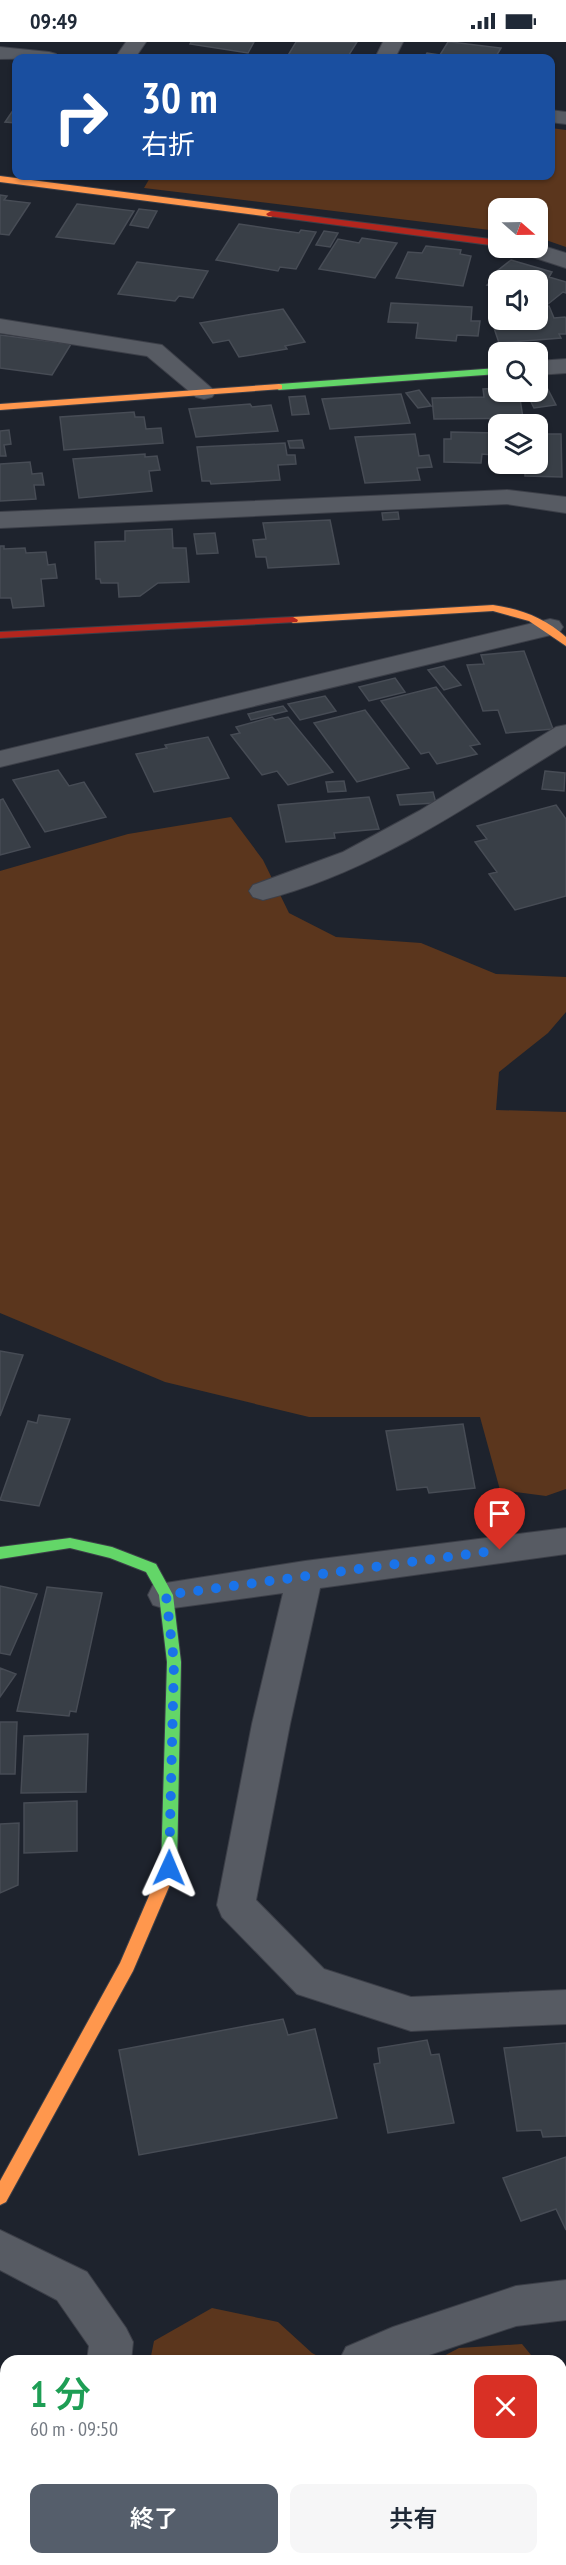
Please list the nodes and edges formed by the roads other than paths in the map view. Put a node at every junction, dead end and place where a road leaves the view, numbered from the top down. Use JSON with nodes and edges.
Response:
{"nodes":[{"id":1,"x":0,"y":179,"type":"edge"},
{"id":2,"x":488,"y":242,"type":"edge"},
{"id":3,"x":548,"y":255,"type":"edge"},
{"id":4,"x":566,"y":261,"type":"edge"},
{"id":5,"x":0,"y":326,"type":"edge"},
{"id":6,"x":566,"y":366,"type":"edge"},
{"id":7,"x":548,"y":367,"type":"edge"},
{"id":8,"x":488,"y":371,"type":"edge"},
{"id":9,"x":204,"y":392,"type":"junction"},
{"id":10,"x":0,"y":407,"type":"edge"},
{"id":11,"x":566,"y":505,"type":"edge"},
{"id":12,"x":0,"y":520,"type":"edge"},
{"id":13,"x":0,"y":634,"type":"edge"},
{"id":14,"x":558,"y":635,"type":"edge"},
{"id":15,"x":566,"y":733,"type":"edge"},
{"id":16,"x":0,"y":759,"type":"edge"},
{"id":17,"x":263,"y":891,"type":"dead end"},
{"id":18,"x":566,"y":1541,"type":"edge"},
{"id":19,"x":0,"y":1553,"type":"edge"},
{"id":20,"x":305,"y":1575,"type":"junction"},
{"id":21,"x":166,"y":1595,"type":"junction"},
{"id":22,"x":566,"y":2007,"type":"edge"},
{"id":23,"x":0,"y":2197,"type":"edge"},
{"id":24,"x":0,"y":2249,"type":"edge"},
{"id":25,"x":566,"y":2300,"type":"edge"},
{"id":26,"x":110,"y":2355,"type":"edge"},
{"id":27,"x":375,"y":2355,"type":"edge"}],
"edges":[{"from":1,"to":2,"type":"street"},
{"from":3,"to":4,"type":"street"},
{"from":5,"to":9,"type":"street"},
{"from":6,"to":7,"type":"street"},
{"from":8,"to":9,"type":"street"},
{"from":9,"to":10,"type":"street"},
{"from":11,"to":12,"type":"street"},
{"from":13,"to":14,"type":"street"},
{"from":14,"to":16,"type":"street"},
{"from":15,"to":17,"type":"street"},
{"from":18,"to":20,"type":"street"},
{"from":19,"to":21,"type":"street"},
{"from":20,"to":21,"type":"street"},
{"from":20,"to":22,"type":"street"},
{"from":21,"to":23,"type":"street"},
{"from":24,"to":26,"type":"street"},
{"from":25,"to":27,"type":"street"}]}
